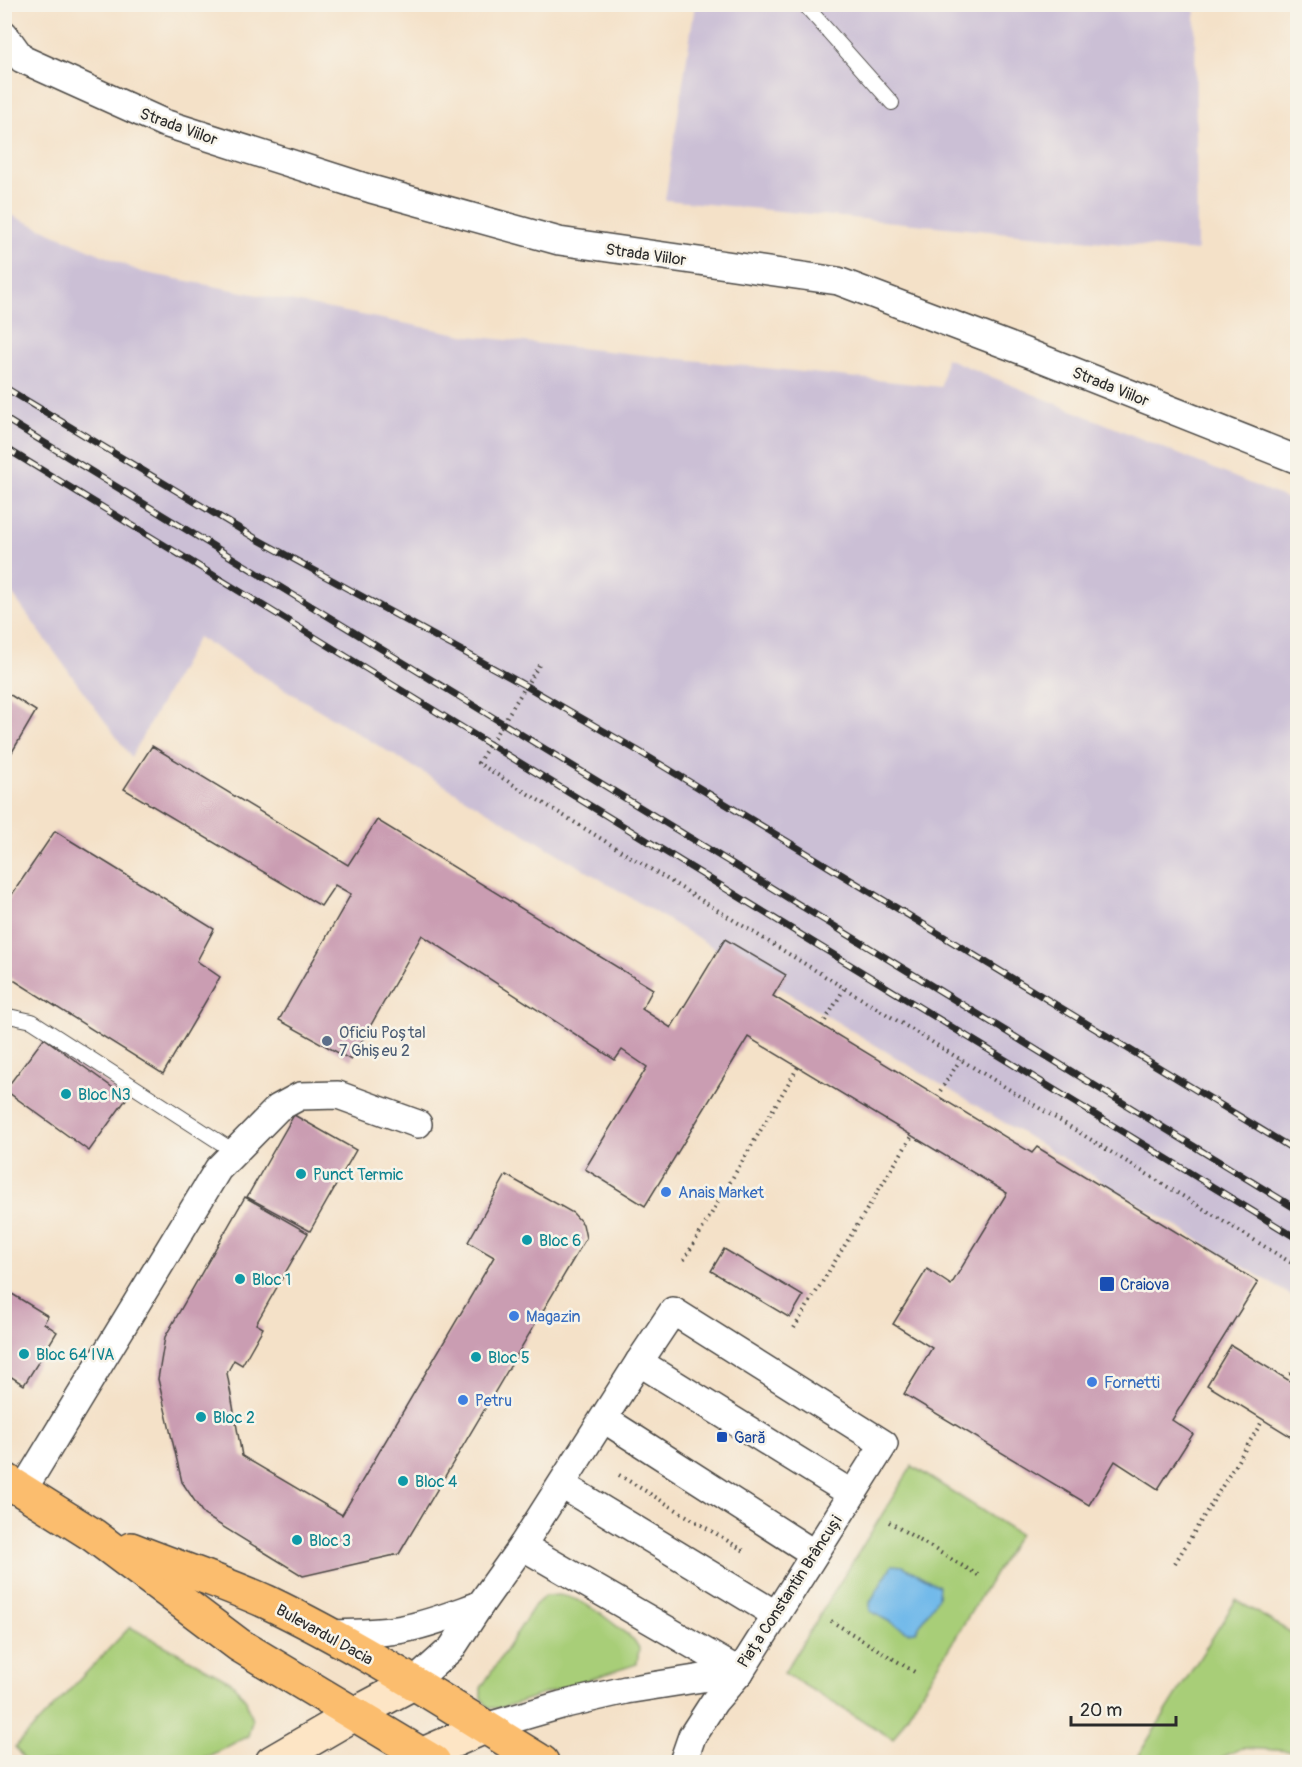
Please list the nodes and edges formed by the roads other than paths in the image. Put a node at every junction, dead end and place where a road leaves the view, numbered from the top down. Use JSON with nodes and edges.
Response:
{"nodes":[{"id":1,"x":804,"y":4,"type":"edge"},
{"id":2,"x":4,"y":34,"type":"edge"},
{"id":3,"x":892,"y":103,"type":"dead end"},
{"id":4,"x":1298,"y":460,"type":"edge"},
{"id":5,"x":4,"y":1015,"type":"edge"},
{"id":6,"x":418,"y":1125,"type":"dead end"},
{"id":7,"x":235,"y":1152,"type":"junction"},
{"id":8,"x":639,"y":1362,"type":"junction"},
{"id":9,"x":604,"y":1419,"type":"junction"},
{"id":10,"x":14,"y":1484,"type":"edge"},
{"id":11,"x":562,"y":1485,"type":"junction"},
{"id":12,"x":852,"y":1494,"type":"junction"},
{"id":13,"x":93,"y":1535,"type":"junction"},
{"id":14,"x":522,"y":1546,"type":"junction"},
{"id":15,"x":813,"y":1553,"type":"junction"},
{"id":16,"x":480,"y":1605,"type":"junction"},
{"id":17,"x":775,"y":1614,"type":"junction"},
{"id":18,"x":327,"y":1634,"type":"junction"},
{"id":19,"x":740,"y":1672,"type":"junction"},
{"id":20,"x":413,"y":1683,"type":"junction"},
{"id":21,"x":353,"y":1715,"type":"junction"},
{"id":22,"x":485,"y":1728,"type":"junction"},
{"id":23,"x":420,"y":1760,"type":"edge"},
{"id":24,"x":272,"y":1762,"type":"edge"},
{"id":25,"x":542,"y":1762,"type":"edge"},
{"id":26,"x":683,"y":1762,"type":"edge"}],
"edges":[{"from":1,"to":3,"type":"lane"},
{"from":2,"to":4,"type":"street","name":"Strada Viilor"},
{"from":5,"to":7,"type":"lane"},
{"from":6,"to":7,"type":"street"},
{"from":7,"to":10,"type":"street"},
{"from":8,"to":9,"type":"street"},
{"from":8,"to":12,"type":"street"},
{"from":8,"to":12,"type":"street","name":"Piața Constantin Brâncuși"},
{"from":9,"to":11,"type":"street"},
{"from":9,"to":15,"type":"street"},
{"from":10,"to":13,"type":"main road","name":"Bulevardul Dacia"},
{"from":11,"to":14,"type":"street"},
{"from":11,"to":17,"type":"street"},
{"from":12,"to":15,"type":"street","name":"Piața Constantin Brâncuși"},
{"from":13,"to":18,"type":"main road","name":"Bulevardul Dacia"},
{"from":13,"to":21,"type":"main road","name":"Bulevardul Dacia"},
{"from":14,"to":16,"type":"street"},
{"from":14,"to":19,"type":"street"},
{"from":15,"to":17,"type":"street","name":"Piața Constantin Brâncuși"},
{"from":16,"to":18,"type":"street"},
{"from":16,"to":20,"type":"street"},
{"from":17,"to":19,"type":"street","name":"Piața Constantin Brâncuși"},
{"from":18,"to":20,"type":"main road","name":"Bulevardul Dacia"},
{"from":19,"to":22,"type":"street","name":"Piața Constantin Brâncuși"},
{"from":19,"to":26,"type":"street"},
{"from":20,"to":21,"type":"street"},
{"from":20,"to":22,"type":"main road","name":"Bulevardul Dacia"},
{"from":21,"to":23,"type":"main road","name":"Bulevardul Dacia"},
{"from":21,"to":24,"type":"street"},
{"from":22,"to":23,"type":"street"},
{"from":22,"to":25,"type":"main road","name":"Bulevardul Dacia"}]}
